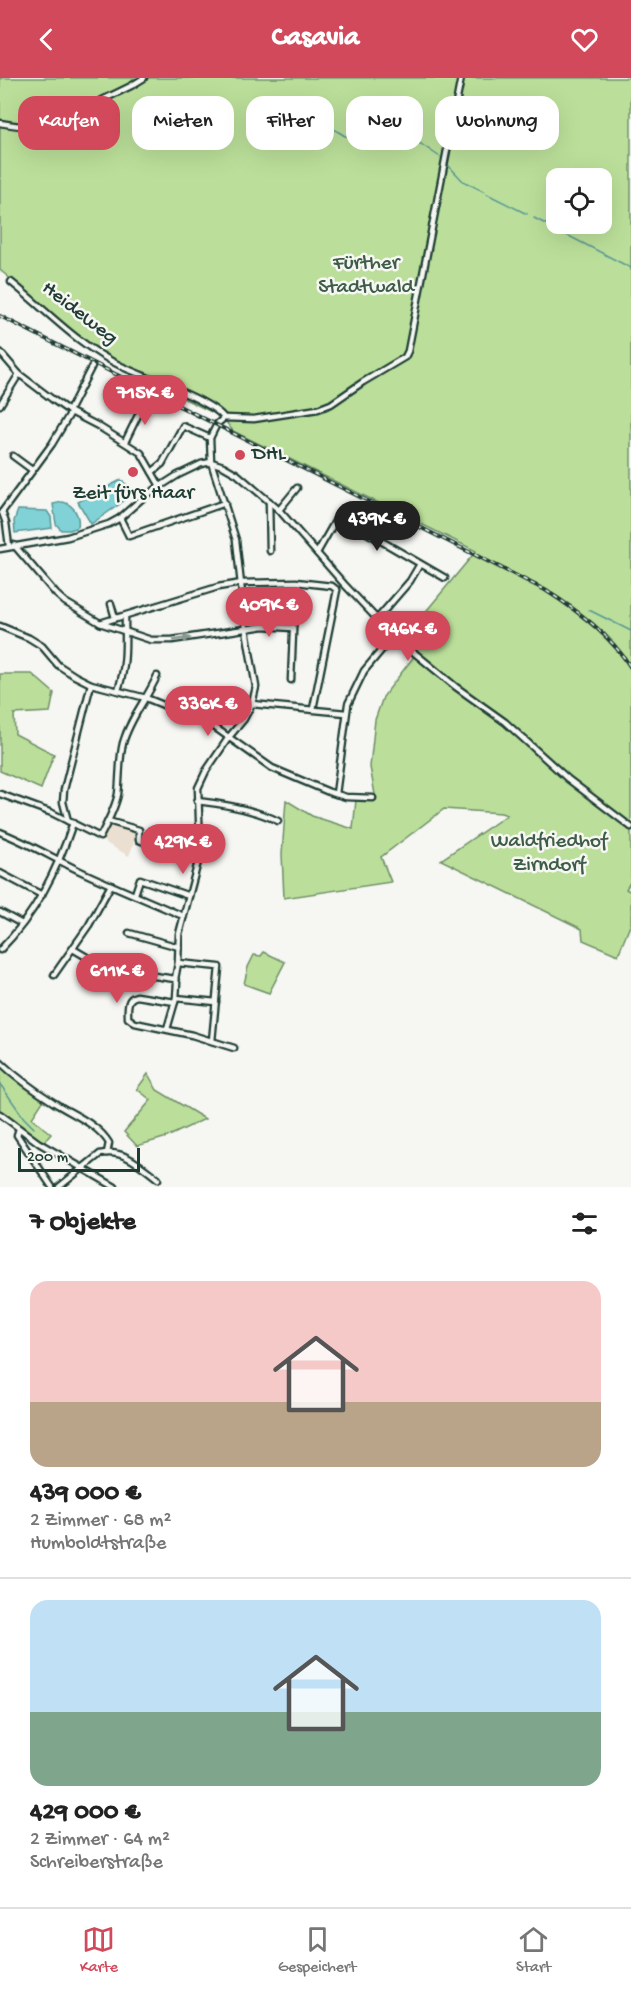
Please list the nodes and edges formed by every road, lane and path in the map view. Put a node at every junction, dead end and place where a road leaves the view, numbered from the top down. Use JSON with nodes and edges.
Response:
{"nodes":[{"id":1,"x":144,"y":78,"type":"edge"},
{"id":2,"x":461,"y":78,"type":"edge"},
{"id":3,"x":0,"y":123,"type":"edge"},
{"id":4,"x":11,"y":282,"type":"dead end"},
{"id":5,"x":0,"y":352,"type":"edge"},
{"id":6,"x":92,"y":366,"type":"dead end"},
{"id":7,"x":19,"y":374,"type":"junction"},
{"id":8,"x":145,"y":401,"type":"dead end"},
{"id":9,"x":0,"y":405,"type":"edge"},
{"id":10,"x":70,"y":412,"type":"junction"},
{"id":11,"x":224,"y":418,"type":"junction"},
{"id":12,"x":210,"y":438,"type":"junction"},
{"id":13,"x":125,"y":442,"type":"junction"},
{"id":14,"x":13,"y":456,"type":"dead end"},
{"id":15,"x":210,"y":462,"type":"junction"},
{"id":16,"x":32,"y":470,"type":"junction"},
{"id":17,"x":152,"y":472,"type":"junction"},
{"id":18,"x":159,"y":486,"type":"junction"},
{"id":19,"x":297,"y":488,"type":"dead end"},
{"id":20,"x":268,"y":501,"type":"junction"},
{"id":21,"x":225,"y":503,"type":"junction"},
{"id":22,"x":279,"y":510,"type":"junction"},
{"id":23,"x":1,"y":512,"type":"edge"},
{"id":24,"x":120,"y":518,"type":"junction"},
{"id":25,"x":11,"y":546,"type":"junction"},
{"id":26,"x":0,"y":549,"type":"edge"},
{"id":27,"x":270,"y":551,"type":"dead end"},
{"id":28,"x":317,"y":553,"type":"junction"},
{"id":29,"x":420,"y":564,"type":"junction"},
{"id":30,"x":445,"y":578,"type":"dead end"},
{"id":31,"x":242,"y":584,"type":"junction"},
{"id":32,"x":344,"y":584,"type":"junction"},
{"id":33,"x":337,"y":590,"type":"junction"},
{"id":34,"x":111,"y":604,"type":"dead end"},
{"id":35,"x":294,"y":609,"type":"dead end"},
{"id":36,"x":125,"y":616,"type":"junction"},
{"id":37,"x":115,"y":618,"type":"junction"},
{"id":38,"x":377,"y":619,"type":"junction"},
{"id":39,"x":100,"y":622,"type":"junction"},
{"id":40,"x":0,"y":626,"type":"edge"},
{"id":41,"x":292,"y":628,"type":"junction"},
{"id":42,"x":246,"y":629,"type":"junction"},
{"id":43,"x":125,"y":631,"type":"junction"},
{"id":44,"x":394,"y":635,"type":"junction"},
{"id":45,"x":157,"y":676,"type":"dead end"},
{"id":46,"x":291,"y":680,"type":"dead end"},
{"id":47,"x":91,"y":684,"type":"junction"},
{"id":48,"x":118,"y":690,"type":"junction"},
{"id":49,"x":146,"y":698,"type":"junction"},
{"id":50,"x":252,"y":704,"type":"junction"},
{"id":51,"x":313,"y":710,"type":"junction"},
{"id":52,"x":346,"y":713,"type":"junction"},
{"id":53,"x":229,"y":737,"type":"junction"},
{"id":54,"x":0,"y":794,"type":"edge"},
{"id":55,"x":336,"y":794,"type":"junction"},
{"id":56,"x":373,"y":798,"type":"dead end"},
{"id":57,"x":197,"y":801,"type":"junction"},
{"id":58,"x":108,"y":821,"type":"junction"},
{"id":59,"x":278,"y":821,"type":"dead end"},
{"id":60,"x":70,"y":822,"type":"junction"},
{"id":61,"x":631,"y":827,"type":"edge"},
{"id":62,"x":0,"y":832,"type":"edge"},
{"id":63,"x":59,"y":860,"type":"junction"},
{"id":64,"x":198,"y":862,"type":"junction"},
{"id":65,"x":0,"y":873,"type":"edge"},
{"id":66,"x":111,"y":885,"type":"junction"},
{"id":67,"x":135,"y":894,"type":"junction"},
{"id":68,"x":42,"y":895,"type":"junction"},
{"id":69,"x":189,"y":896,"type":"junction"},
{"id":70,"x":0,"y":912,"type":"edge"},
{"id":71,"x":183,"y":916,"type":"junction"},
{"id":72,"x":22,"y":924,"type":"junction"},
{"id":73,"x":129,"y":933,"type":"dead end"},
{"id":74,"x":179,"y":947,"type":"junction"},
{"id":75,"x":73,"y":949,"type":"junction"},
{"id":76,"x":0,"y":950,"type":"edge"},
{"id":77,"x":178,"y":963,"type":"junction"},
{"id":78,"x":54,"y":975,"type":"dead end"},
{"id":79,"x":176,"y":979,"type":"junction"},
{"id":80,"x":176,"y":1000,"type":"junction"},
{"id":81,"x":216,"y":1002,"type":"junction"},
{"id":82,"x":167,"y":1029,"type":"junction"},
{"id":83,"x":212,"y":1041,"type":"junction"},
{"id":84,"x":234,"y":1048,"type":"dead end"},
{"id":85,"x":0,"y":1062,"type":"edge"},
{"id":86,"x":0,"y":1114,"type":"edge"},
{"id":87,"x":19,"y":1130,"type":"junction"},
{"id":88,"x":107,"y":1153,"type":"junction"},
{"id":89,"x":82,"y":1169,"type":"junction"},
{"id":90,"x":158,"y":1179,"type":"dead end"},
{"id":91,"x":52,"y":1187,"type":"edge"},
{"id":92,"x":59,"y":1187,"type":"edge"},
{"id":93,"x":115,"y":1187,"type":"edge"}],
"edges":[{"from":1,"to":3,"type":"street"},
{"from":2,"to":11,"type":"street"},
{"from":4,"to":11,"type":"street","name":"Heideweg"},
{"from":5,"to":7,"type":"street"},
{"from":6,"to":10,"type":"street"},
{"from":7,"to":9,"type":"street"},
{"from":7,"to":10,"type":"street"},
{"from":8,"to":13,"type":"street"},
{"from":10,"to":13,"type":"street"},
{"from":10,"to":16,"type":"street"},
{"from":11,"to":12,"type":"street"},
{"from":12,"to":15,"type":"street"},
{"from":12,"to":17,"type":"street"},
{"from":13,"to":17,"type":"street"},
{"from":14,"to":16,"type":"street"},
{"from":15,"to":18,"type":"street"},
{"from":15,"to":20,"type":"street"},
{"from":15,"to":21,"type":"street"},
{"from":16,"to":23,"type":"street"},
{"from":17,"to":18,"type":"street"},
{"from":18,"to":24,"type":"street"},
{"from":19,"to":22,"type":"street"},
{"from":20,"to":22,"type":"street"},
{"from":20,"to":27,"type":"street"},
{"from":21,"to":24,"type":"street"},
{"from":21,"to":31,"type":"street"},
{"from":22,"to":28,"type":"street"},
{"from":23,"to":25,"type":"street"},
{"from":24,"to":25,"type":"street"},
{"from":25,"to":26,"type":"street"},
{"from":25,"to":39,"type":"street"},
{"from":28,"to":29,"type":"street"},
{"from":28,"to":32,"type":"street"},
{"from":29,"to":30,"type":"street"},
{"from":29,"to":38,"type":"street"},
{"from":31,"to":33,"type":"street"},
{"from":31,"to":36,"type":"street"},
{"from":31,"to":42,"type":"street"},
{"from":32,"to":33,"type":"street"},
{"from":32,"to":38,"type":"street"},
{"from":33,"to":51,"type":"street"},
{"from":34,"to":37,"type":"street"},
{"from":35,"to":41,"type":"street"},
{"from":36,"to":37,"type":"street"},
{"from":36,"to":43,"type":"street"},
{"from":37,"to":39,"type":"street"},
{"from":38,"to":44,"type":"street"},
{"from":39,"to":43,"type":"street"},
{"from":40,"to":47,"type":"street"},
{"from":41,"to":42,"type":"street"},
{"from":41,"to":46,"type":"street"},
{"from":43,"to":42,"type":"street","one_way":true},
{"from":42,"to":50,"type":"street"},
{"from":43,"to":48,"type":"street"},
{"from":44,"to":52,"type":"street"},
{"from":44,"to":61,"type":"street"},
{"from":45,"to":49,"type":"street"},
{"from":47,"to":48,"type":"street"},
{"from":47,"to":60,"type":"street"},
{"from":48,"to":49,"type":"street"},
{"from":49,"to":53,"type":"street"},
{"from":49,"to":58,"type":"street"},
{"from":50,"to":51,"type":"street"},
{"from":50,"to":53,"type":"street"},
{"from":51,"to":52,"type":"street"},
{"from":52,"to":55,"type":"street"},
{"from":53,"to":55,"type":"street"},
{"from":53,"to":57,"type":"street"},
{"from":54,"to":60,"type":"street"},
{"from":55,"to":56,"type":"street"},
{"from":57,"to":59,"type":"street"},
{"from":57,"to":64,"type":"street"},
{"from":58,"to":60,"type":"street"},
{"from":58,"to":64,"type":"street"},
{"from":60,"to":63,"type":"street"},
{"from":62,"to":63,"type":"street"},
{"from":63,"to":66,"type":"street"},
{"from":63,"to":68,"type":"street"},
{"from":64,"to":69,"type":"street"},
{"from":65,"to":68,"type":"street"},
{"from":66,"to":67,"type":"street"},
{"from":66,"to":75,"type":"street"},
{"from":67,"to":69,"type":"street"},
{"from":67,"to":71,"type":"street"},
{"from":68,"to":72,"type":"street"},
{"from":69,"to":71,"type":"street"},
{"from":70,"to":72,"type":"street"},
{"from":71,"to":74,"type":"street"},
{"from":72,"to":76,"type":"street"},
{"from":73,"to":74,"type":"street"},
{"from":74,"to":77,"type":"street"},
{"from":75,"to":78,"type":"street"},
{"from":75,"to":79,"type":"street"},
{"from":77,"to":79,"type":"street"},
{"from":77,"to":81,"type":"street"},
{"from":79,"to":80,"type":"street"},
{"from":80,"to":81,"type":"street"},
{"from":80,"to":82,"type":"street"},
{"from":80,"to":82,"type":"street"},
{"from":81,"to":83,"type":"street"},
{"from":82,"to":83,"type":"street"},
{"from":83,"to":84,"type":"street"},
{"from":85,"to":88,"type":"street"},
{"from":86,"to":87,"type":"street"},
{"from":87,"to":89,"type":"street"},
{"from":87,"to":91,"type":"street"},
{"from":88,"to":89,"type":"street"},
{"from":88,"to":90,"type":"street"},
{"from":89,"to":92,"type":"street"},
{"from":89,"to":93,"type":"street"}]}
